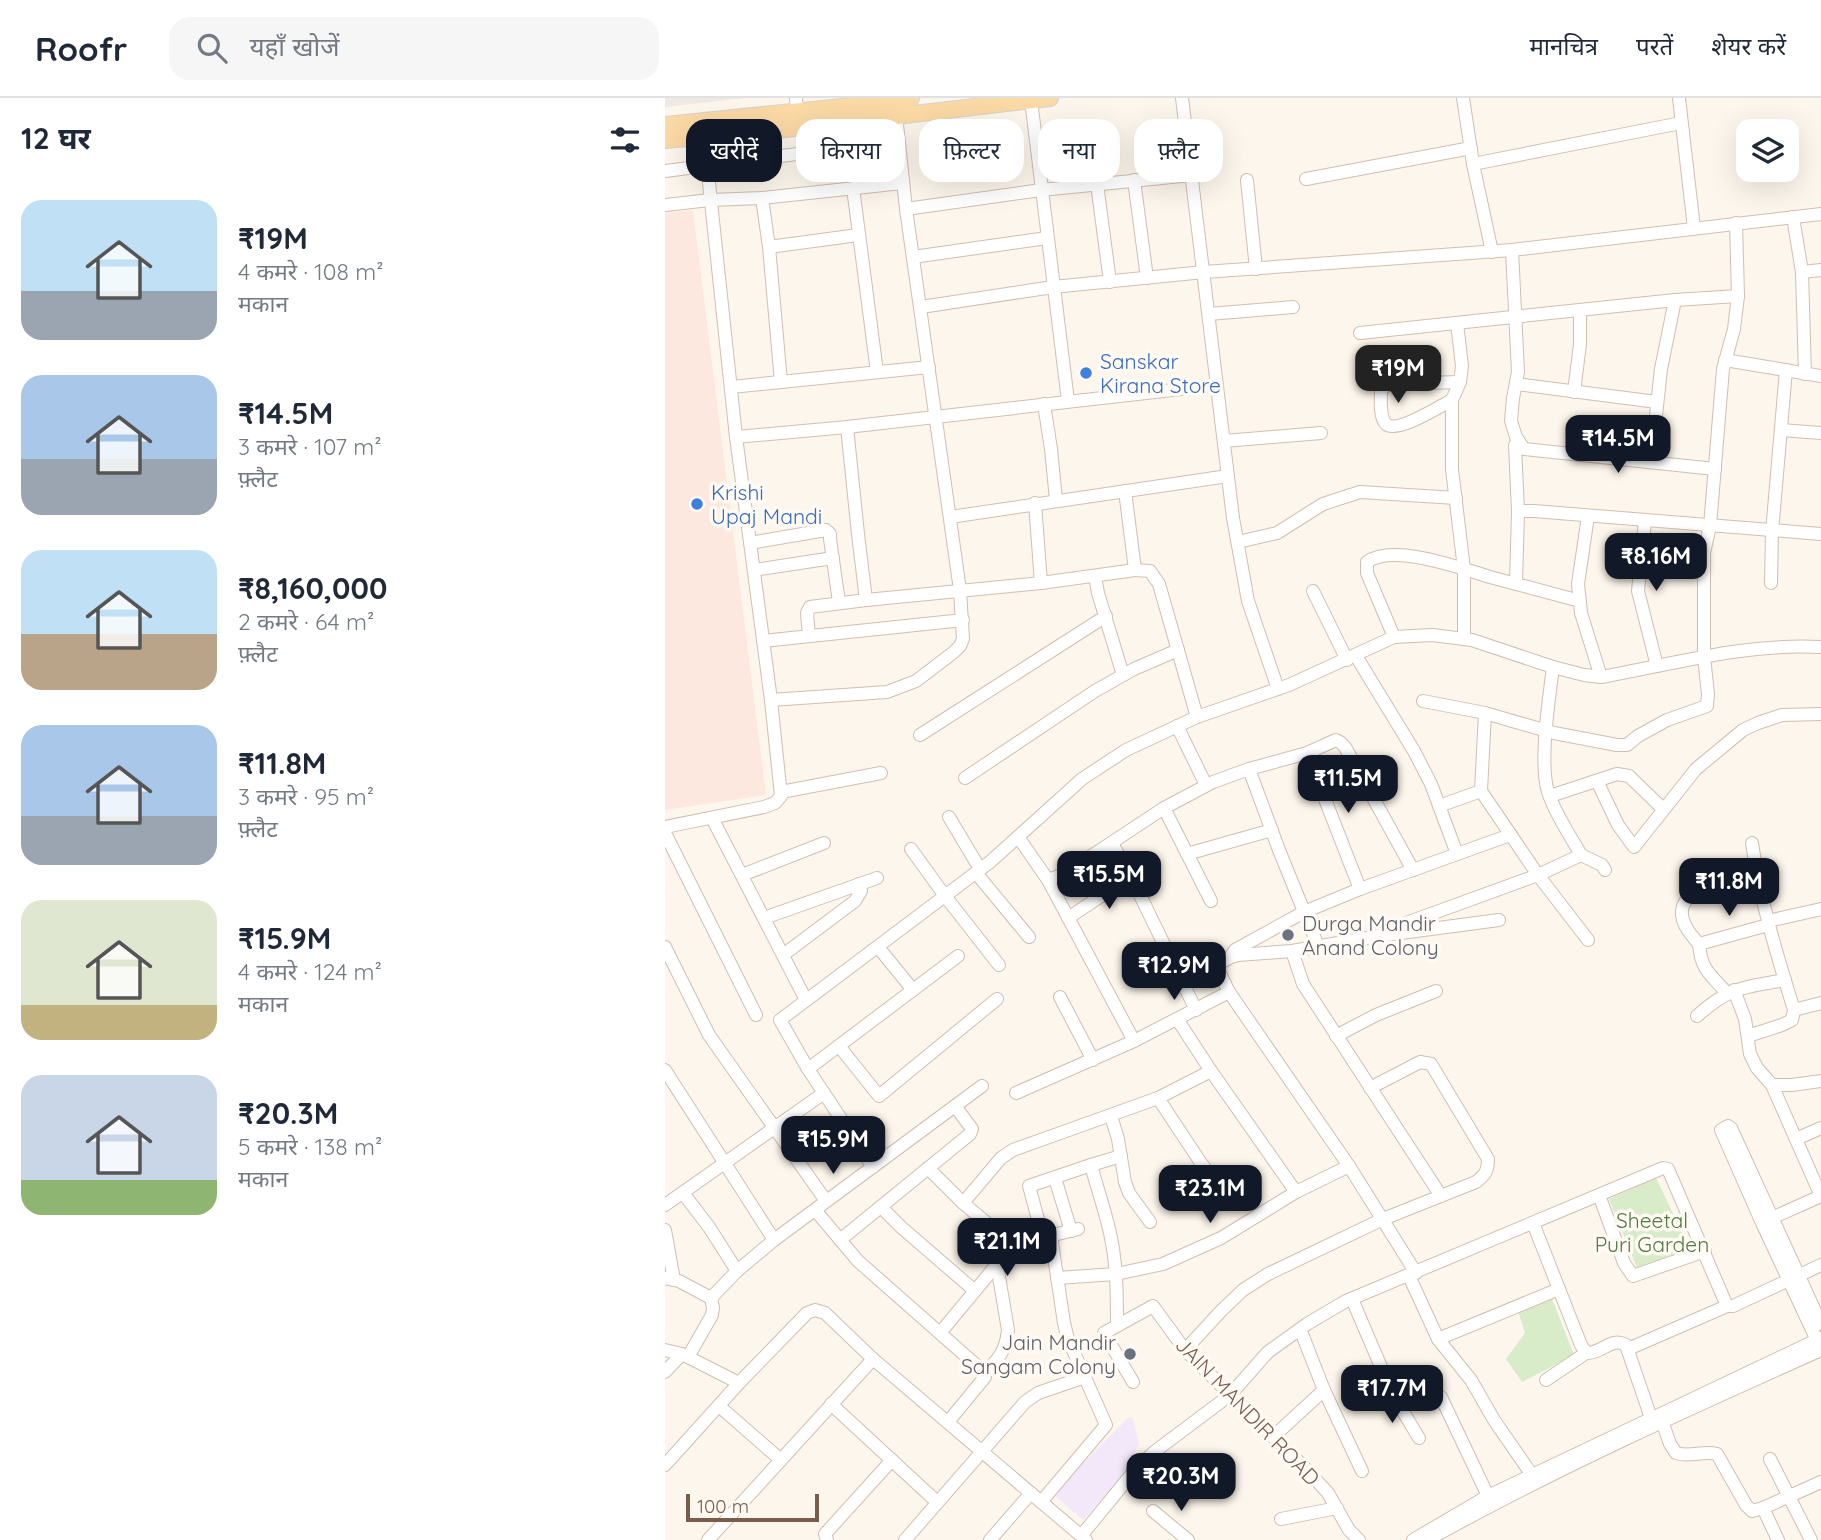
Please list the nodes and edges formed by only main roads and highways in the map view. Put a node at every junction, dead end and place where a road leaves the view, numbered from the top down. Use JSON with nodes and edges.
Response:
{"nodes":[{"id":1,"x":912,"y":98,"type":"edge"},
{"id":2,"x":1050,"y":98,"type":"edge"},
{"id":3,"x":879,"y":101,"type":"edge"},
{"id":4,"x":797,"y":105,"type":"edge"},
{"id":5,"x":665,"y":125,"type":"edge"},
{"id":6,"x":665,"y":140,"type":"edge"}],
"edges":[{"from":1,"to":3,"type":"main road"},
{"from":2,"to":6,"type":"main road"},
{"from":3,"to":4,"type":"main road"},
{"from":4,"to":5,"type":"main road"}]}
